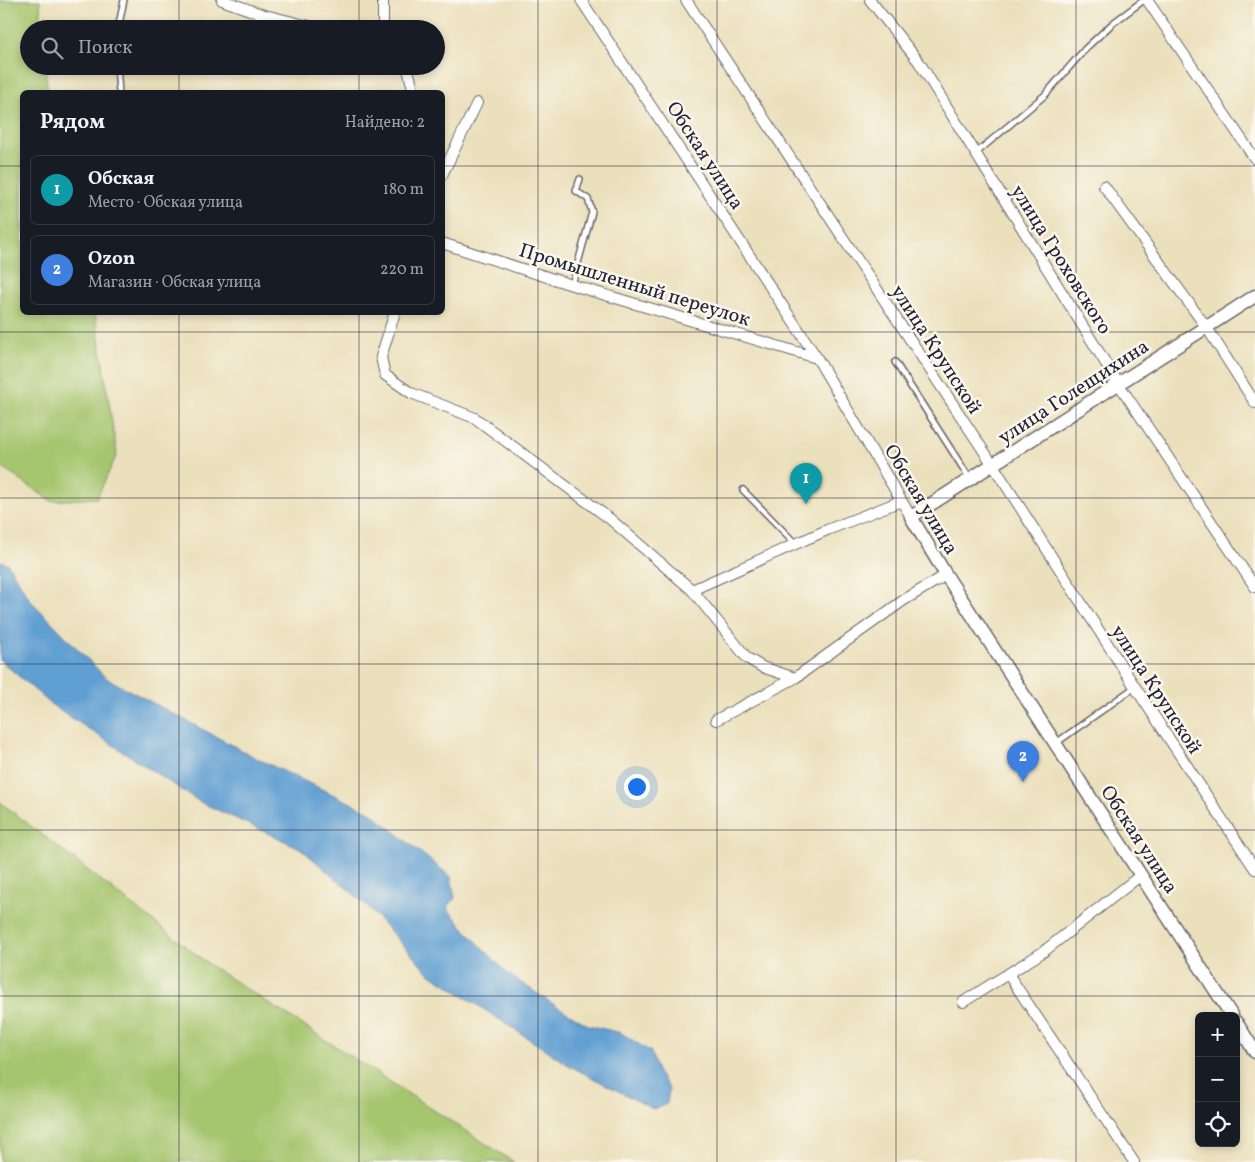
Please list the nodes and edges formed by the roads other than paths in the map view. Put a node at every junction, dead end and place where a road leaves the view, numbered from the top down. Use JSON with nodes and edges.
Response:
{"nodes":[{"id":1,"x":124,"y":0,"type":"edge"},
{"id":2,"x":222,"y":0,"type":"edge"},
{"id":3,"x":383,"y":0,"type":"edge"},
{"id":4,"x":581,"y":0,"type":"edge"},
{"id":5,"x":686,"y":0,"type":"edge"},
{"id":6,"x":870,"y":0,"type":"edge"},
{"id":7,"x":1146,"y":0,"type":"edge"},
{"id":8,"x":120,"y":20,"type":"edge"},
{"id":9,"x":285,"y":20,"type":"edge"},
{"id":10,"x":383,"y":20,"type":"edge"},
{"id":11,"x":118,"y":75,"type":"edge"},
{"id":12,"x":409,"y":75,"type":"edge"},
{"id":13,"x":119,"y":90,"type":"edge"},
{"id":14,"x":413,"y":90,"type":"edge"},
{"id":15,"x":477,"y":103,"type":"dead end"},
{"id":16,"x":976,"y":154,"type":"junction"},
{"id":17,"x":1255,"y":159,"type":"edge"},
{"id":18,"x":445,"y":169,"type":"edge"},
{"id":19,"x":580,"y":179,"type":"dead end"},
{"id":20,"x":1104,"y":186,"type":"dead end"},
{"id":21,"x":445,"y":245,"type":"edge"},
{"id":22,"x":572,"y":285,"type":"junction"},
{"id":23,"x":1255,"y":296,"type":"edge"},
{"id":24,"x":394,"y":315,"type":"edge"},
{"id":25,"x":1207,"y":328,"type":"junction"},
{"id":26,"x":817,"y":358,"type":"junction"},
{"id":27,"x":894,"y":362,"type":"dead end"},
{"id":28,"x":1118,"y":383,"type":"junction"},
{"id":29,"x":1255,"y":403,"type":"edge"},
{"id":30,"x":993,"y":465,"type":"junction"},
{"id":31,"x":970,"y":479,"type":"junction"},
{"id":32,"x":743,"y":490,"type":"dead end"},
{"id":33,"x":901,"y":501,"type":"junction"},
{"id":34,"x":911,"y":517,"type":"junction"},
{"id":35,"x":797,"y":545,"type":"junction"},
{"id":36,"x":946,"y":575,"type":"junction"},
{"id":37,"x":1255,"y":588,"type":"edge"},
{"id":38,"x":692,"y":590,"type":"junction"},
{"id":39,"x":795,"y":678,"type":"junction"},
{"id":40,"x":1135,"y":687,"type":"junction"},
{"id":41,"x":716,"y":720,"type":"dead end"},
{"id":42,"x":1056,"y":744,"type":"junction"},
{"id":43,"x":1255,"y":869,"type":"edge"},
{"id":44,"x":1142,"y":875,"type":"junction"},
{"id":45,"x":1008,"y":974,"type":"junction"},
{"id":46,"x":963,"y":1002,"type":"dead end"},
{"id":47,"x":1229,"y":1012,"type":"edge"},
{"id":48,"x":1240,"y":1028,"type":"edge"},
{"id":49,"x":1255,"y":1052,"type":"edge"},
{"id":50,"x":1134,"y":1162,"type":"edge"}],
"edges":[{"from":1,"to":8,"type":"lane"},
{"from":2,"to":9,"type":"street"},
{"from":3,"to":10,"type":"street"},
{"from":4,"to":26,"type":"street","name":"Обская улица"},
{"from":5,"to":30,"type":"street","name":"улица Крупской"},
{"from":6,"to":16,"type":"street","name":"улица Гроховского"},
{"from":7,"to":16,"type":"lane"},
{"from":7,"to":17,"type":"street"},
{"from":11,"to":13,"type":"lane"},
{"from":12,"to":14,"type":"street"},
{"from":15,"to":18,"type":"street"},
{"from":16,"to":28,"type":"street","name":"улица Гроховского"},
{"from":19,"to":22,"type":"lane"},
{"from":20,"to":25,"type":"street"},
{"from":21,"to":22,"type":"street","name":"Промышленный переулок"},
{"from":22,"to":26,"type":"street","name":"Промышленный переулок"},
{"from":23,"to":25,"type":"street","name":"улица Голещихина"},
{"from":24,"to":38,"type":"street"},
{"from":25,"to":28,"type":"street","name":"улица Голещихина"},
{"from":25,"to":29,"type":"street"},
{"from":26,"to":33,"type":"street","name":"Обская улица"},
{"from":27,"to":31,"type":"lane"},
{"from":28,"to":30,"type":"street","name":"улица Голещихина"},
{"from":28,"to":37,"type":"street","name":"улица Гроховского"},
{"from":30,"to":31,"type":"street","name":"улица Голещихина"},
{"from":30,"to":40,"type":"street","name":"улица Крупской"},
{"from":31,"to":34,"type":"street","name":"улица Голещихина"},
{"from":32,"to":35,"type":"lane"},
{"from":33,"to":34,"type":"street","name":"Обская улица"},
{"from":33,"to":35,"type":"street"},
{"from":34,"to":36,"type":"street","name":"Обская улица"},
{"from":35,"to":38,"type":"street"},
{"from":36,"to":39,"type":"street"},
{"from":36,"to":42,"type":"street","name":"Обская улица"},
{"from":38,"to":39,"type":"street"},
{"from":39,"to":41,"type":"street"},
{"from":40,"to":42,"type":"lane"},
{"from":40,"to":43,"type":"street","name":"улица Крупской"},
{"from":42,"to":44,"type":"street","name":"Обская улица"},
{"from":44,"to":45,"type":"street"},
{"from":44,"to":47,"type":"street","name":"Обская улица"},
{"from":45,"to":46,"type":"street"},
{"from":45,"to":50,"type":"street"},
{"from":48,"to":49,"type":"street"}]}
